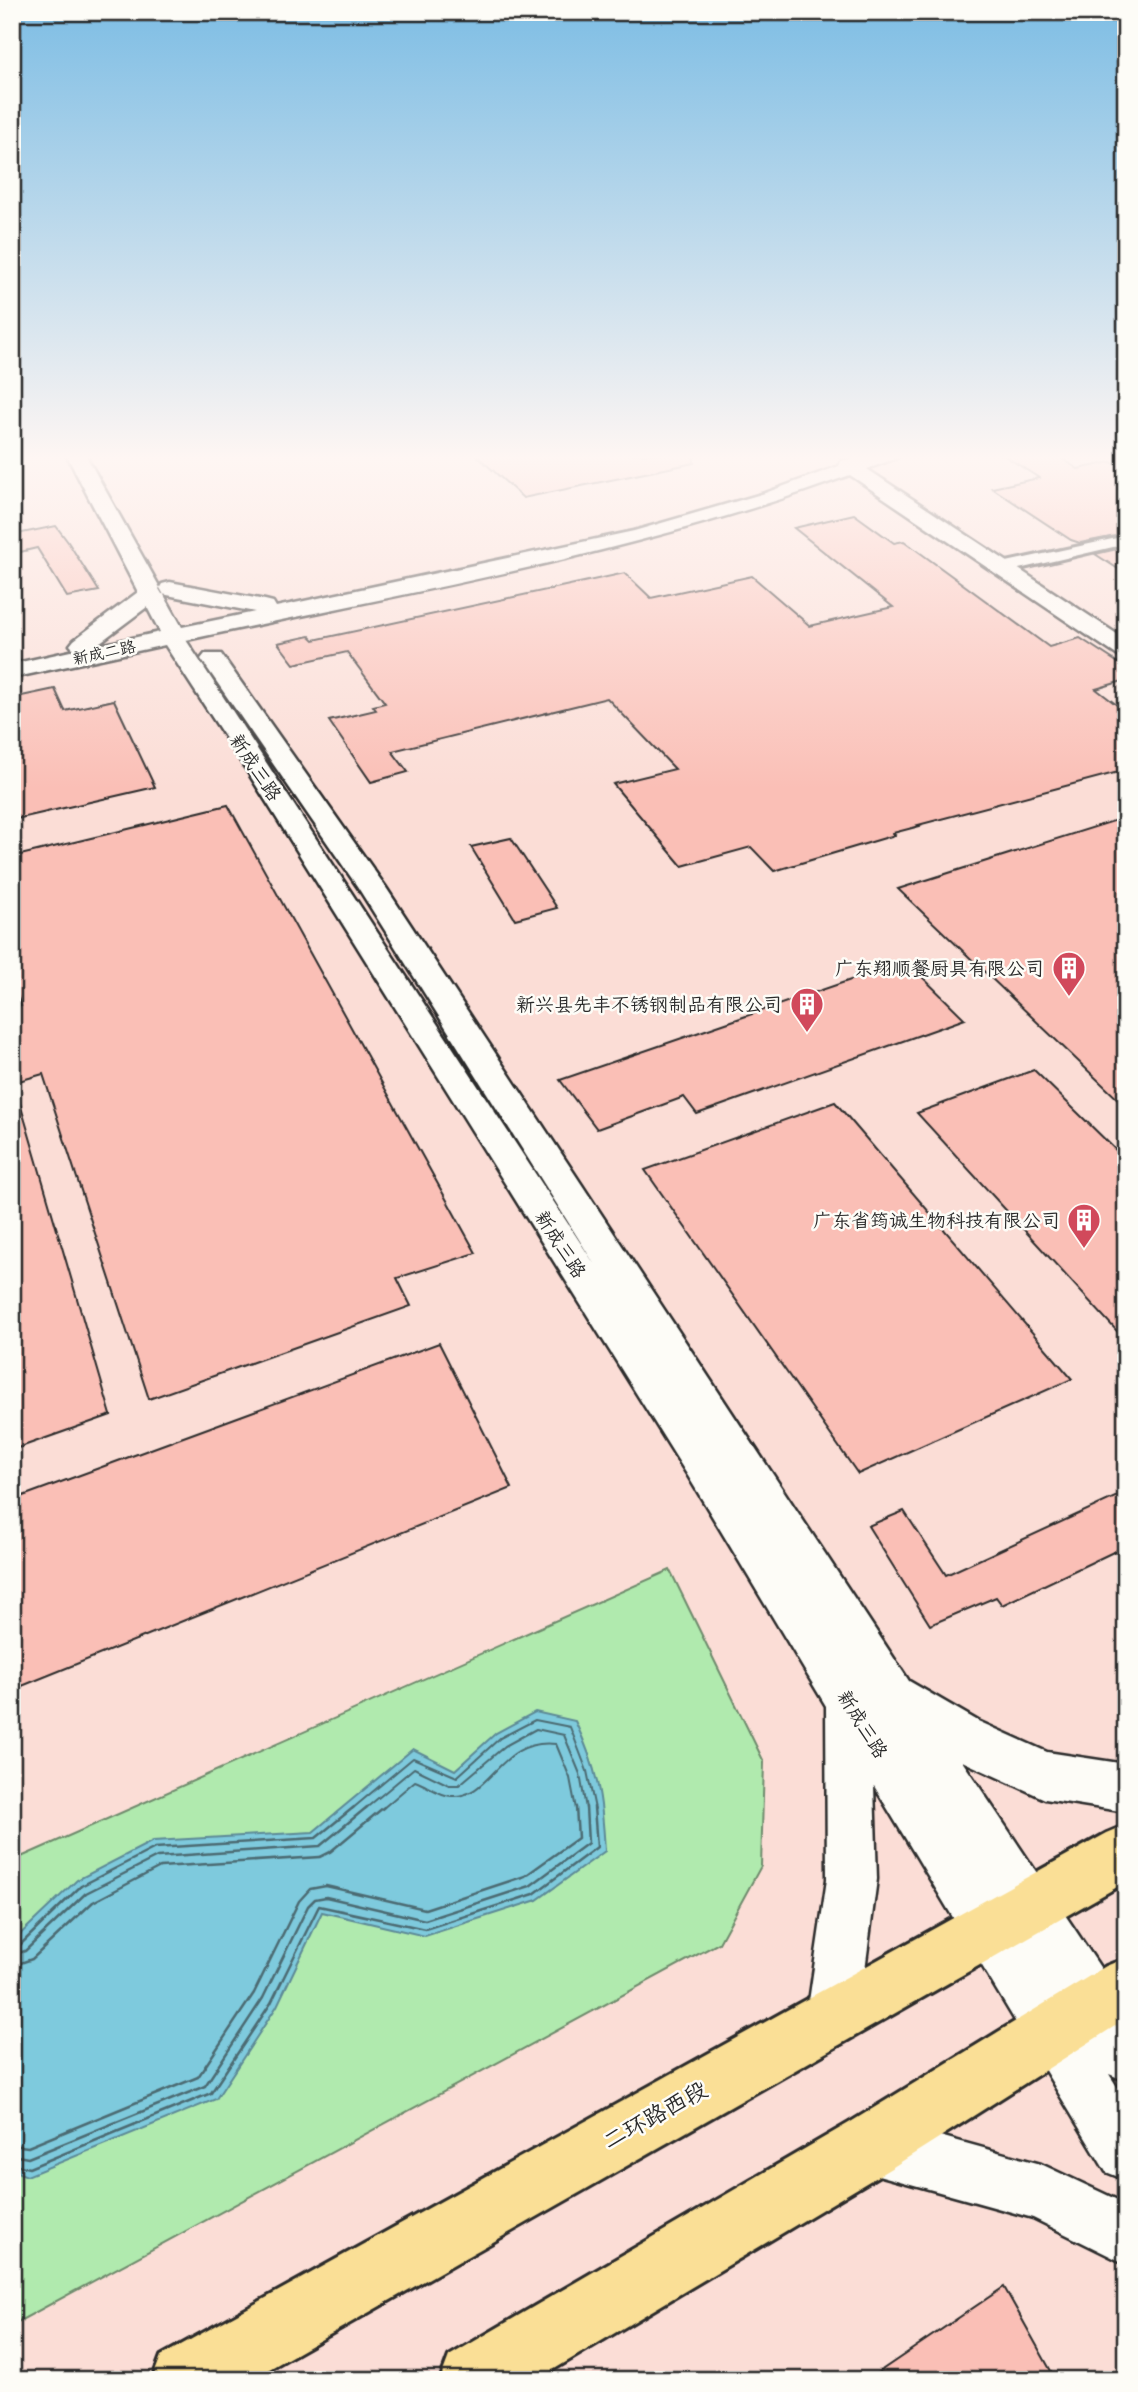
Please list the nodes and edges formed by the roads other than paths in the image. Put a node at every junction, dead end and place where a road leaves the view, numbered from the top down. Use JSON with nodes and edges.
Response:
{"nodes":[{"id":1,"x":144,"y":566,"type":"edge"},
{"id":2,"x":149,"y":566,"type":"edge"},
{"id":3,"x":476,"y":566,"type":"edge"},
{"id":4,"x":493,"y":566,"type":"edge"},
{"id":5,"x":999,"y":566,"type":"edge"},
{"id":6,"x":1012,"y":566,"type":"edge"},
{"id":7,"x":1027,"y":566,"type":"edge"},
{"id":8,"x":1002,"y":568,"type":"junction"},
{"id":9,"x":160,"y":591,"type":"junction"},
{"id":10,"x":267,"y":612,"type":"junction"},
{"id":11,"x":1126,"y":630,"type":"edge"},
{"id":12,"x":194,"y":648,"type":"junction"},
{"id":13,"x":85,"y":650,"type":"junction"},
{"id":14,"x":1126,"y":651,"type":"edge"},
{"id":15,"x":12,"y":661,"type":"edge"},
{"id":16,"x":12,"y":671,"type":"edge"},
{"id":17,"x":870,"y":1698,"type":"junction"},
{"id":18,"x":1126,"y":1788,"type":"edge"},
{"id":19,"x":1126,"y":1852,"type":"edge"},
{"id":20,"x":1009,"y":1917,"type":"junction"},
{"id":21,"x":1091,"y":2008,"type":"edge"},
{"id":22,"x":833,"y":2015,"type":"junction"},
{"id":23,"x":1126,"y":2054,"type":"edge"},
{"id":24,"x":871,"y":2145,"type":"junction"},
{"id":25,"x":1126,"y":2152,"type":"edge"},
{"id":26,"x":1126,"y":2235,"type":"edge"},
{"id":27,"x":185,"y":2380,"type":"edge"},
{"id":28,"x":473,"y":2380,"type":"edge"}],
"edges":[{"from":1,"to":9,"type":"street","name":"新成三路"},
{"from":2,"to":9,"type":"street","name":"新成三路"},
{"from":3,"to":10,"type":"street"},
{"from":4,"to":10,"type":"street"},
{"from":5,"to":8,"type":"street"},
{"from":6,"to":8,"type":"street"},
{"from":7,"to":11,"type":"street"},
{"from":8,"to":14,"type":"street"},
{"from":9,"to":10,"type":"street"},
{"from":9,"to":12,"type":"street","name":"新成三路"},
{"from":9,"to":13,"type":"street"},
{"from":10,"to":12,"type":"street"},
{"from":10,"to":12,"type":"street","name":"新成二路"},
{"from":12,"to":13,"type":"street"},
{"from":12,"to":13,"type":"street","name":"新成二路"},
{"from":12,"to":17,"type":"street","name":"新成三路"},
{"from":13,"to":15,"type":"street","name":"新成二路"},
{"from":13,"to":16,"type":"street","name":"新成二路"},
{"from":17,"to":18,"type":"street"},
{"from":17,"to":20,"type":"street","name":"新成三路"},
{"from":17,"to":22,"type":"street"},
{"from":19,"to":20,"type":"main road","name":"二环路西段"},
{"from":20,"to":21,"type":"street","name":"新成三路"},
{"from":20,"to":22,"type":"main road","name":"二环路西段"},
{"from":21,"to":23,"type":"street"},
{"from":21,"to":24,"type":"main road"},
{"from":21,"to":25,"type":"street"},
{"from":22,"to":27,"type":"main road","name":"二环路西段"},
{"from":24,"to":26,"type":"street"},
{"from":24,"to":28,"type":"main road"}]}
